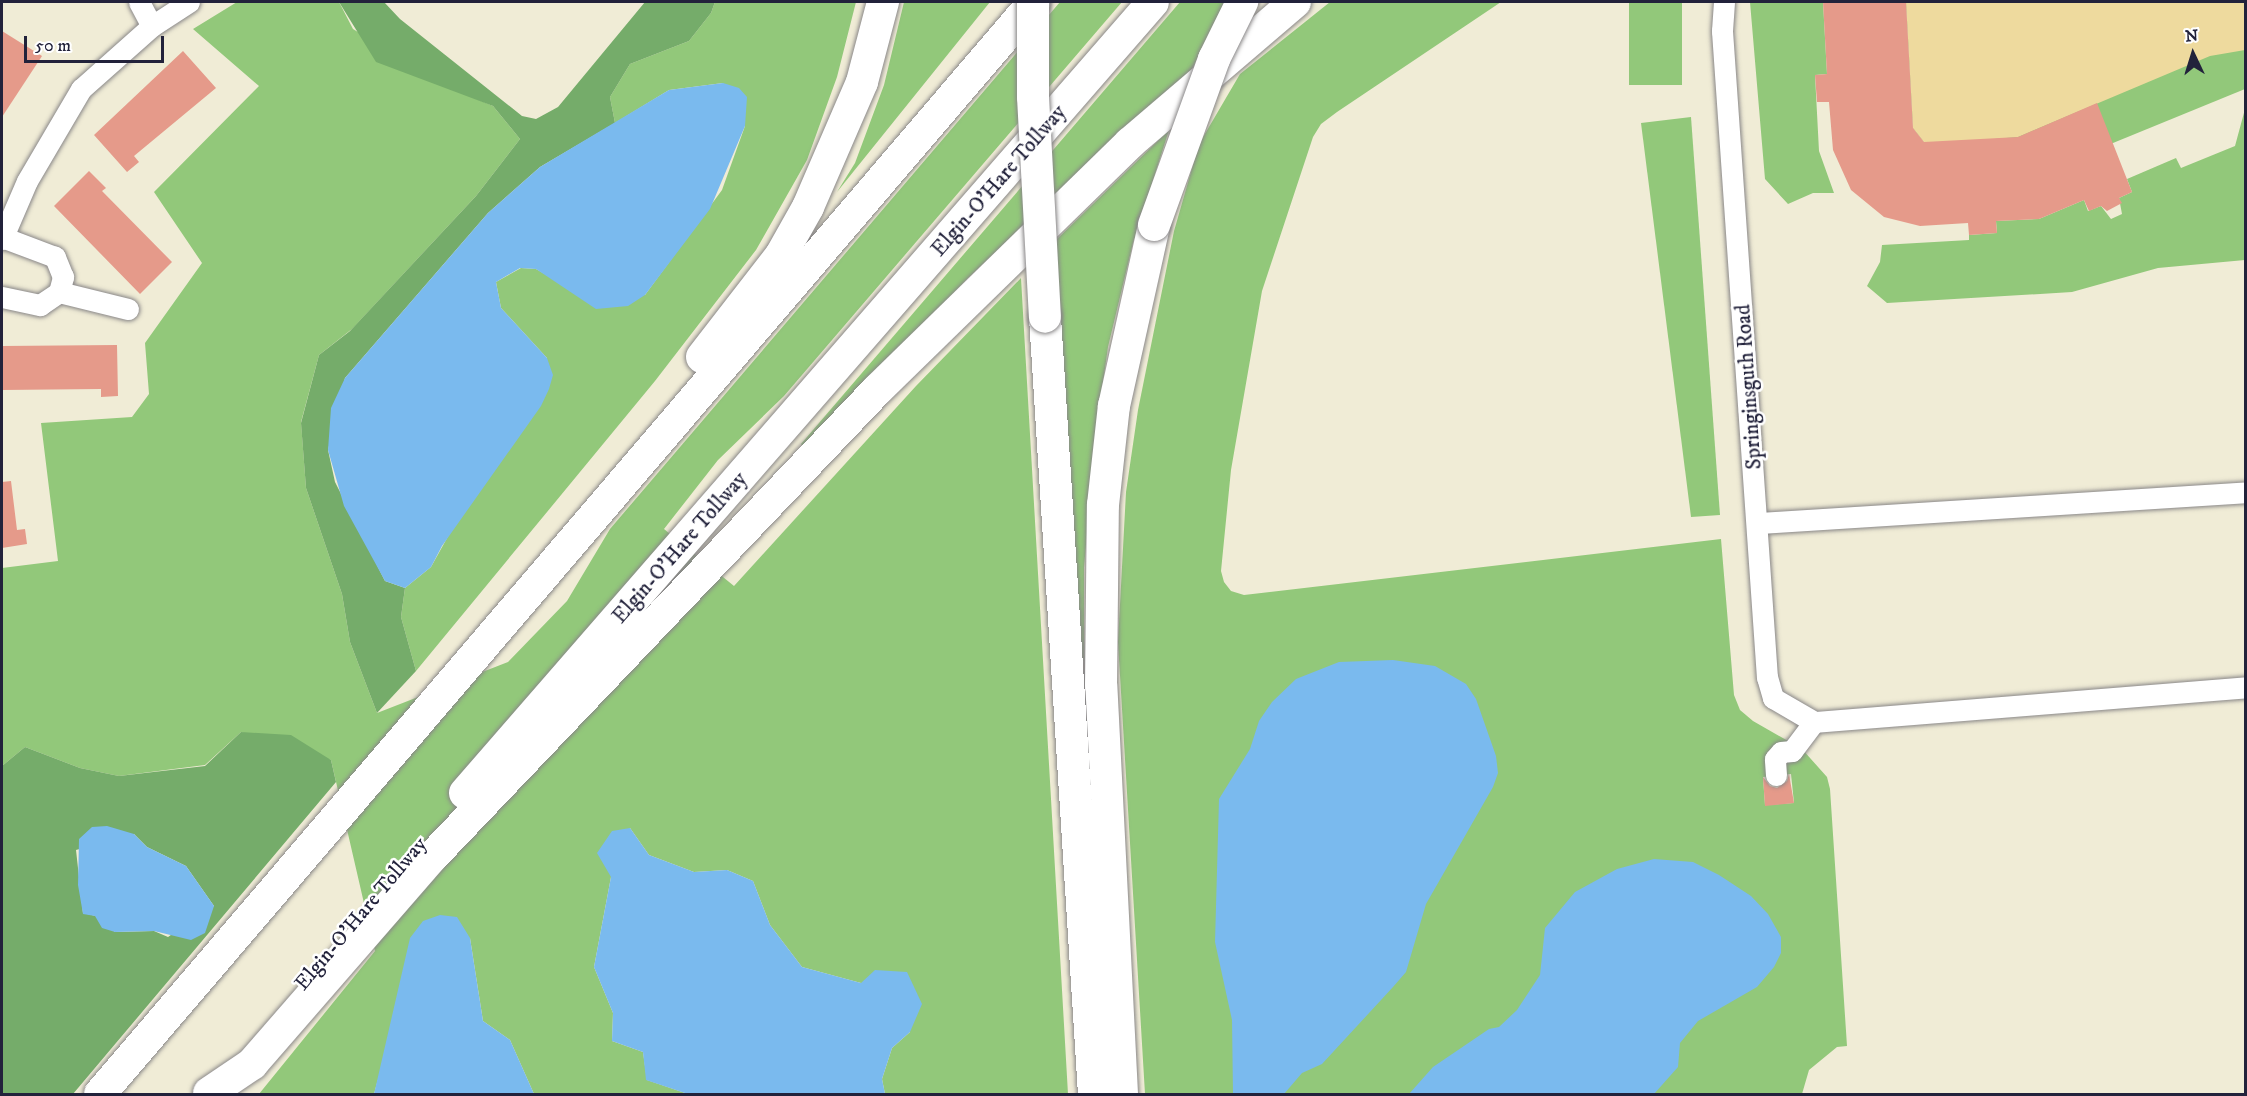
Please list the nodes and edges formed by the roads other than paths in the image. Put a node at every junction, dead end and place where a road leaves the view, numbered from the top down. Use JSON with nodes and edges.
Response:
{"nodes":[{"id":1,"x":139,"y":2,"type":"edge"},
{"id":2,"x":189,"y":2,"type":"edge"},
{"id":3,"x":883,"y":2,"type":"edge"},
{"id":4,"x":1034,"y":2,"type":"edge"},
{"id":5,"x":1153,"y":2,"type":"edge"},
{"id":6,"x":1242,"y":2,"type":"edge"},
{"id":7,"x":1295,"y":2,"type":"edge"},
{"id":8,"x":1714,"y":2,"type":"edge"},
{"id":9,"x":1724,"y":2,"type":"edge"},
{"id":10,"x":152,"y":26,"type":"junction"},
{"id":11,"x":1722,"y":31,"type":"junction"},
{"id":12,"x":2,"y":238,"type":"edge"},
{"id":13,"x":58,"y":292,"type":"junction"},
{"id":14,"x":2,"y":297,"type":"edge"},
{"id":15,"x":128,"y":309,"type":"dead end"},
{"id":16,"x":2246,"y":492,"type":"edge"},
{"id":17,"x":1758,"y":523,"type":"junction"},
{"id":18,"x":539,"y":578,"type":"junction"},
{"id":19,"x":2246,"y":687,"type":"edge"},
{"id":20,"x":1811,"y":720,"type":"dead end"},
{"id":21,"x":1776,"y":775,"type":"dead end"},
{"id":22,"x":208,"y":1094,"type":"edge"},
{"id":23,"x":100,"y":1095,"type":"edge"},
{"id":24,"x":1094,"y":1095,"type":"edge"},
{"id":25,"x":1122,"y":1095,"type":"edge"}],
"edges":[{"from":1,"to":10,"type":"street"},
{"from":2,"to":10,"type":"street"},
{"from":3,"to":18,"type":"highway"},
{"from":4,"to":18,"type":"highway"},
{"from":4,"to":24,"type":"highway","bridge":true},
{"from":5,"to":22,"type":"highway","name":"Elgin-O'Hare Tollway"},
{"from":6,"to":25,"type":"highway","bridge":true},
{"from":7,"to":22,"type":"highway"},
{"from":8,"to":11,"type":"street","name":"Springinsguth Road"},
{"from":9,"to":11,"type":"street","name":"Springinsguth Road"},
{"from":10,"to":12,"type":"street"},
{"from":11,"to":17,"type":"street","name":"Springinsguth Road"},
{"from":12,"to":13,"type":"street"},
{"from":13,"to":14,"type":"street"},
{"from":13,"to":15,"type":"street"},
{"from":16,"to":17,"type":"street"},
{"from":17,"to":20,"type":"street","name":"Springinsguth Road"},
{"from":18,"to":23,"type":"highway"},
{"from":19,"to":21,"type":"street"}]}
